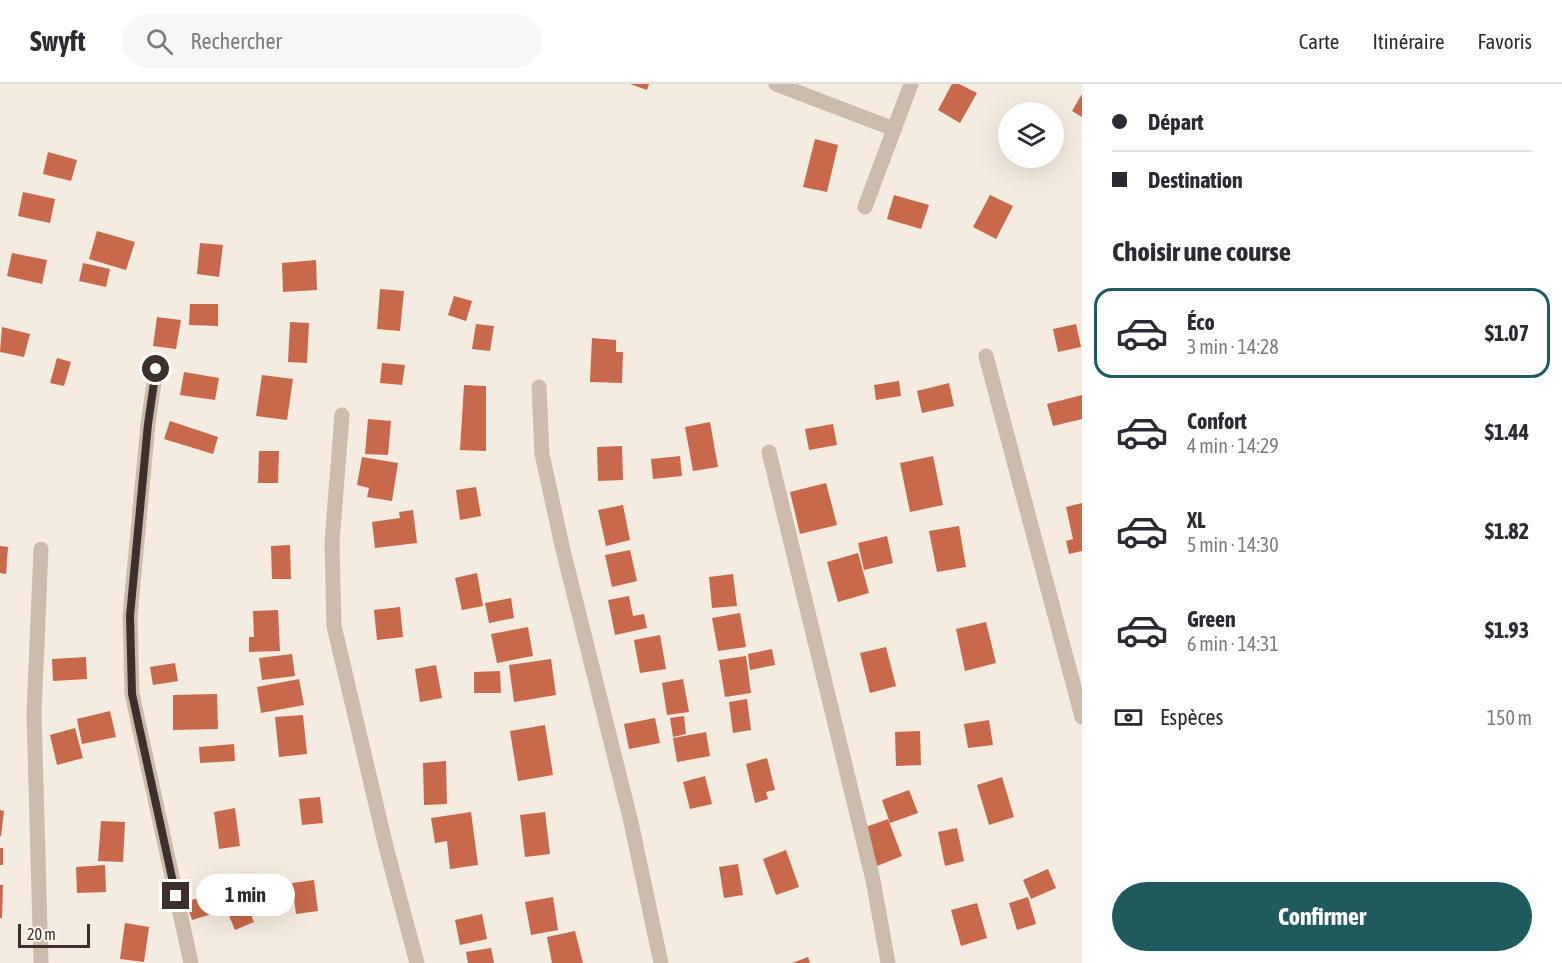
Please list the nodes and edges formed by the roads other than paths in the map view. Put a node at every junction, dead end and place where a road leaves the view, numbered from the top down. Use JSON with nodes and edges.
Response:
{"nodes":[{"id":1,"x":776,"y":84,"type":"edge"},
{"id":2,"x":911,"y":84,"type":"edge"},
{"id":3,"x":894,"y":129,"type":"junction"},
{"id":4,"x":865,"y":207,"type":"dead end"},
{"id":5,"x":986,"y":356,"type":"dead end"},
{"id":6,"x":156,"y":369,"type":"dead end"},
{"id":7,"x":539,"y":387,"type":"dead end"},
{"id":8,"x":342,"y":415,"type":"dead end"},
{"id":9,"x":769,"y":452,"type":"dead end"},
{"id":10,"x":41,"y":549,"type":"dead end"},
{"id":11,"x":1082,"y":717,"type":"edge"},
{"id":12,"x":41,"y":963,"type":"edge"},
{"id":13,"x":191,"y":963,"type":"edge"},
{"id":14,"x":417,"y":963,"type":"edge"},
{"id":15,"x":661,"y":963,"type":"edge"},
{"id":16,"x":888,"y":963,"type":"edge"}],
"edges":[{"from":1,"to":3,"type":"street"},
{"from":2,"to":3,"type":"street"},
{"from":3,"to":4,"type":"street"},
{"from":5,"to":11,"type":"street"},
{"from":6,"to":13,"type":"street"},
{"from":7,"to":15,"type":"street"},
{"from":8,"to":14,"type":"street"},
{"from":9,"to":16,"type":"street"},
{"from":10,"to":12,"type":"street"}]}
